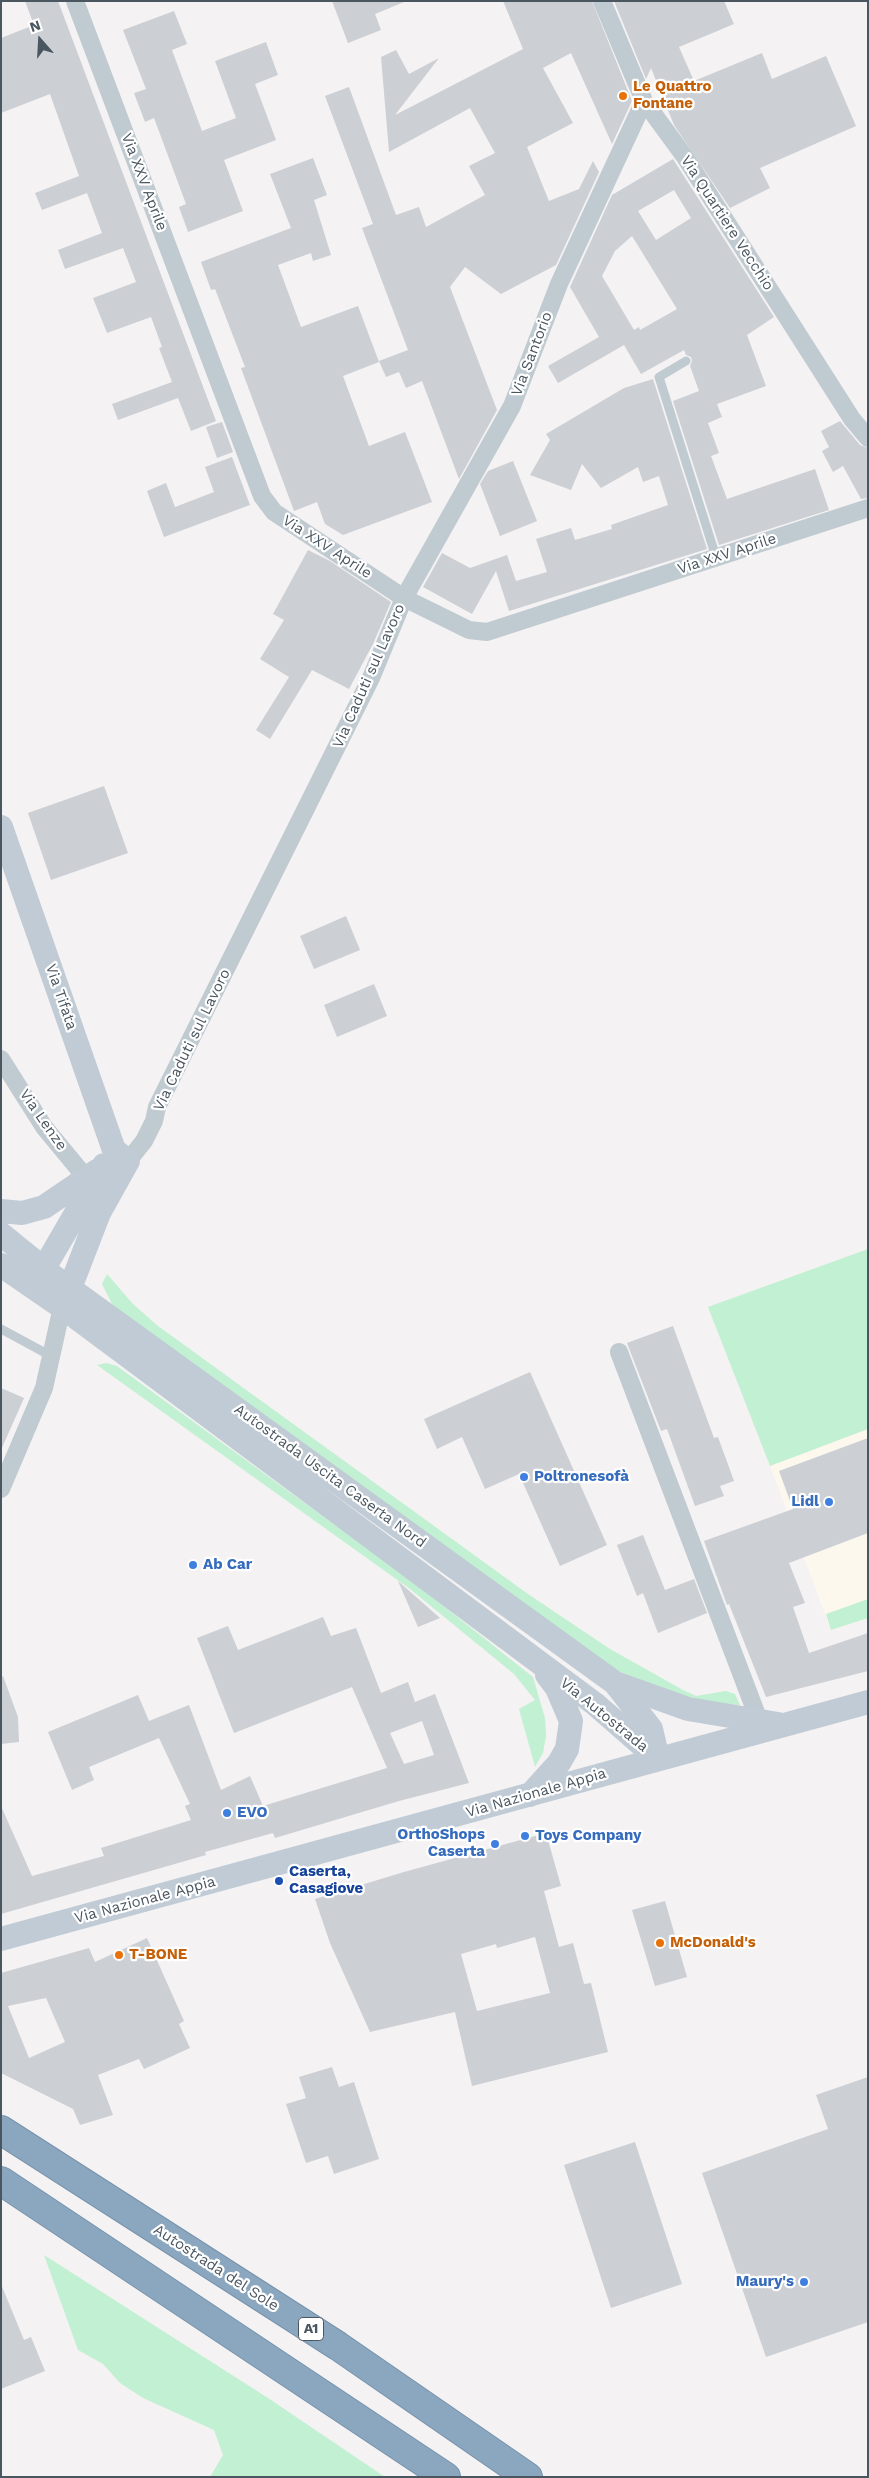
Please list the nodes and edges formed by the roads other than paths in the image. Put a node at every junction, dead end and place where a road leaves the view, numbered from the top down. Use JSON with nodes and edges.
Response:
{"nodes":[{"id":1,"x":75,"y":1,"type":"edge"},
{"id":2,"x":602,"y":1,"type":"edge"},
{"id":3,"x":644,"y":101,"type":"junction"},
{"id":4,"x":686,"y":361,"type":"dead end"},
{"id":5,"x":868,"y":438,"type":"edge"},
{"id":6,"x":868,"y":508,"type":"edge"},
{"id":7,"x":716,"y":557,"type":"junction"},
{"id":8,"x":404,"y":598,"type":"junction"},
{"id":9,"x":1,"y":826,"type":"edge"},
{"id":10,"x":1,"y":1059,"type":"edge"},
{"id":11,"x":108,"y":1164,"type":"junction"},
{"id":12,"x":91,"y":1208,"type":"junction"},
{"id":13,"x":1,"y":1211,"type":"edge"},
{"id":14,"x":1,"y":1234,"type":"edge"},
{"id":15,"x":1,"y":1257,"type":"edge"},
{"id":16,"x":1,"y":1265,"type":"edge"},
{"id":17,"x":50,"y":1285,"type":"junction"},
{"id":18,"x":1,"y":1329,"type":"edge"},
{"id":19,"x":619,"y":1352,"type":"dead end"},
{"id":20,"x":51,"y":1356,"type":"junction"},
{"id":21,"x":1,"y":1489,"type":"edge"},
{"id":22,"x":537,"y":1661,"type":"junction"},
{"id":23,"x":615,"y":1683,"type":"junction"},
{"id":24,"x":868,"y":1702,"type":"edge"},
{"id":25,"x":769,"y":1726,"type":"junction"},
{"id":26,"x":658,"y":1759,"type":"junction"},
{"id":27,"x":530,"y":1795,"type":"junction"},
{"id":28,"x":1,"y":1939,"type":"edge"},
{"id":29,"x":1,"y":2130,"type":"edge"},
{"id":30,"x":1,"y":2181,"type":"edge"},
{"id":31,"x":446,"y":2477,"type":"edge"},
{"id":32,"x":528,"y":2477,"type":"edge"}],
"edges":[{"from":1,"to":8,"type":"street","name":"Via XXV Aprile"},
{"from":2,"to":3,"type":"street","name":"Via Quartiere Vecchio"},
{"from":3,"to":5,"type":"street","name":"Via Quartiere Vecchio"},
{"from":3,"to":8,"type":"street","name":"Via Santorio"},
{"from":4,"to":7,"type":"lane"},
{"from":6,"to":7,"type":"street","name":"Via XXV Aprile"},
{"from":7,"to":8,"type":"street","name":"Via XXV Aprile"},
{"from":8,"to":11,"type":"street","name":"Via Caduti sul Lavoro"},
{"from":9,"to":11,"type":"main road","name":"Via Tifata"},
{"from":10,"to":11,"type":"street","name":"Via Lenze"},
{"from":11,"to":12,"type":"main road","name":"Via Caduti sul Lavoro"},
{"from":11,"to":13,"type":"main road"},
{"from":12,"to":17,"type":"main road"},
{"from":12,"to":17,"type":"main road","name":"Via Caduti sul Lavoro"},
{"from":14,"to":17,"type":"main road","name":"Autostrada Uscita Caserta Nord"},
{"from":15,"to":17,"type":"main road"},
{"from":16,"to":17,"type":"main road","name":"Autostrada Uscita Caserta Nord"},
{"from":17,"to":20,"type":"street","name":"Via Caduti sul Lavoro"},
{"from":17,"to":22,"type":"main road","name":"Autostrada Uscita Caserta Nord"},
{"from":17,"to":23,"type":"main road","name":"Autostrada Uscita Caserta Nord"},
{"from":18,"to":20,"type":"lane"},
{"from":19,"to":25,"type":"street"},
{"from":20,"to":21,"type":"street","name":"Via Caduti sul Lavoro"},
{"from":22,"to":26,"type":"main road","name":"Via Autostrada"},
{"from":22,"to":27,"type":"main road","name":"Via Autostrada"},
{"from":23,"to":25,"type":"main road"},
{"from":23,"to":26,"type":"main road","name":"Via Autostrada"},
{"from":24,"to":25,"type":"main road","name":"Via Nazionale Appia"},
{"from":25,"to":26,"type":"main road","name":"Via Nazionale Appia"},
{"from":26,"to":27,"type":"main road","name":"Via Nazionale Appia"},
{"from":27,"to":28,"type":"main road","name":"Via Nazionale Appia"},
{"from":29,"to":32,"type":"highway","name":"Autostrada del Sole","number":"A1"},
{"from":30,"to":31,"type":"highway"}]}
